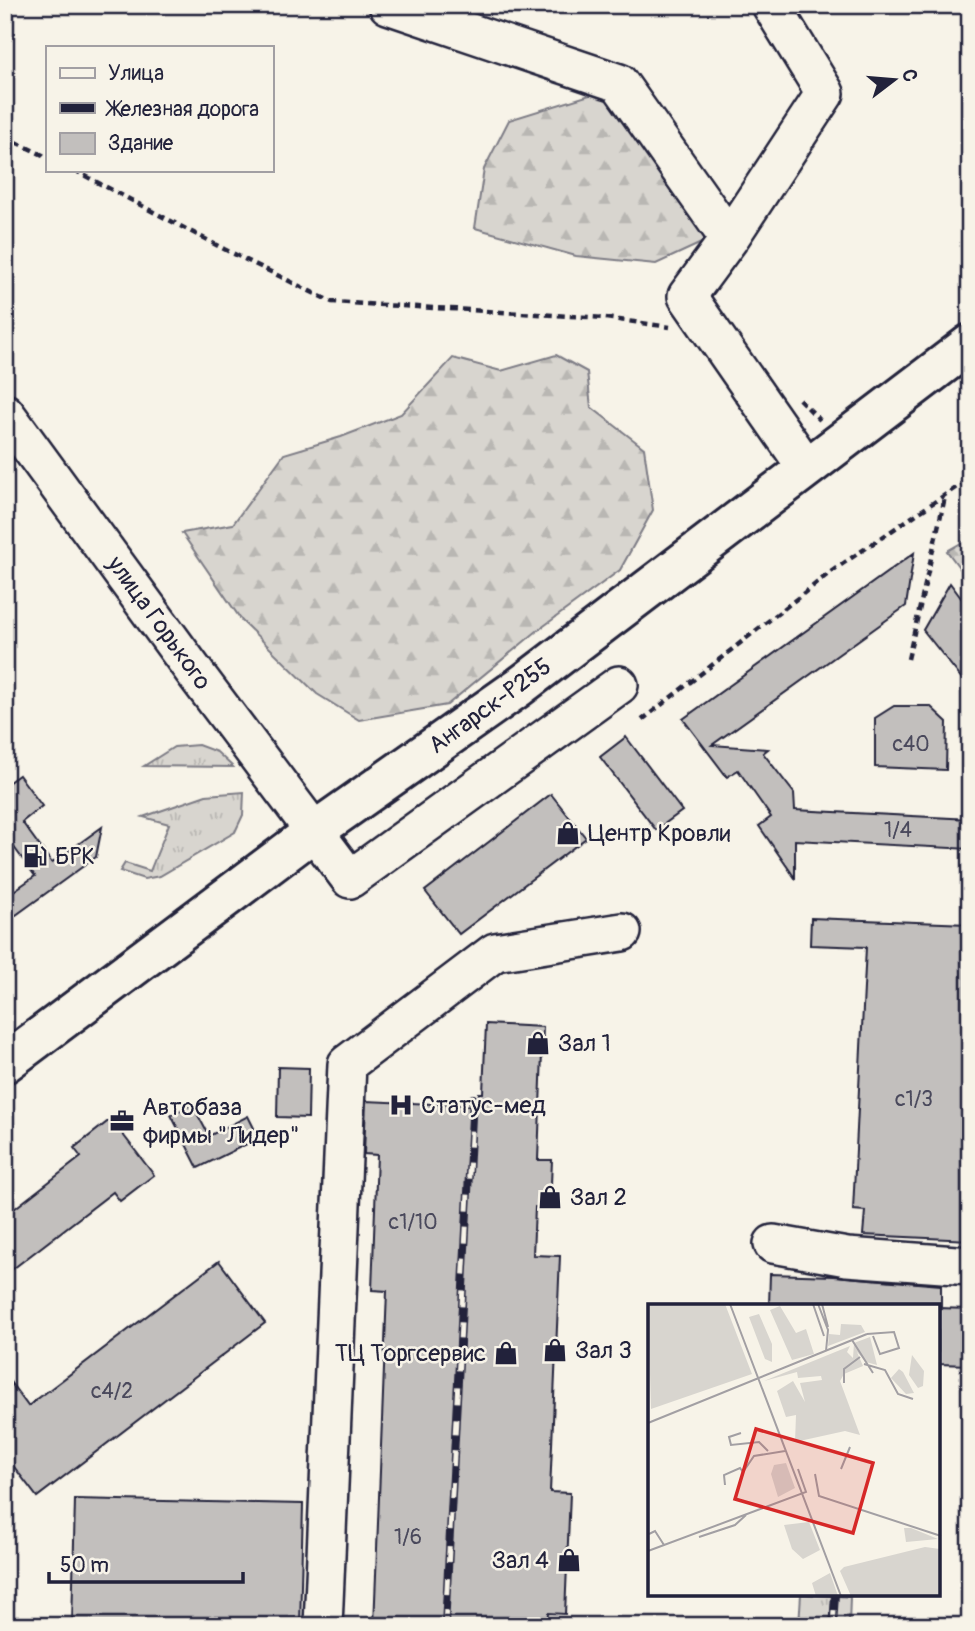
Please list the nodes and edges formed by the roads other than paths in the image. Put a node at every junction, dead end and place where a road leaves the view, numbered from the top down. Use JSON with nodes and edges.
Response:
{"nodes":[{"id":1,"x":388,"y":5,"type":"edge"},
{"id":2,"x":771,"y":5,"type":"edge"},
{"id":3,"x":729,"y":239,"type":"junction"},
{"id":4,"x":970,"y":344,"type":"edge"},
{"id":5,"x":5,"y":413,"type":"edge"},
{"id":6,"x":806,"y":467,"type":"junction"},
{"id":7,"x":619,"y":685,"type":"dead end"},
{"id":8,"x":316,"y":830,"type":"junction"},
{"id":9,"x":622,"y":932,"type":"dead end"},
{"id":10,"x":5,"y":1063,"type":"edge"},
{"id":11,"x":772,"y":1244,"type":"dead end"},
{"id":12,"x":970,"y":1266,"type":"edge"},
{"id":13,"x":323,"y":1626,"type":"edge"}],
"edges":[{"from":1,"to":3,"type":"street"},
{"from":2,"to":3,"type":"street"},
{"from":3,"to":6,"type":"street"},
{"from":4,"to":6,"type":"main road","name":"Ангарск-Р255"},
{"from":5,"to":8,"type":"street","name":"улица Горького"},
{"from":6,"to":8,"type":"main road","name":"Ангарск-Р255"},
{"from":7,"to":8,"type":"street","name":"улица Горького"},
{"from":8,"to":10,"type":"main road","name":"Ангарск-Р255"},
{"from":9,"to":13,"type":"street"},
{"from":11,"to":12,"type":"street"}]}
